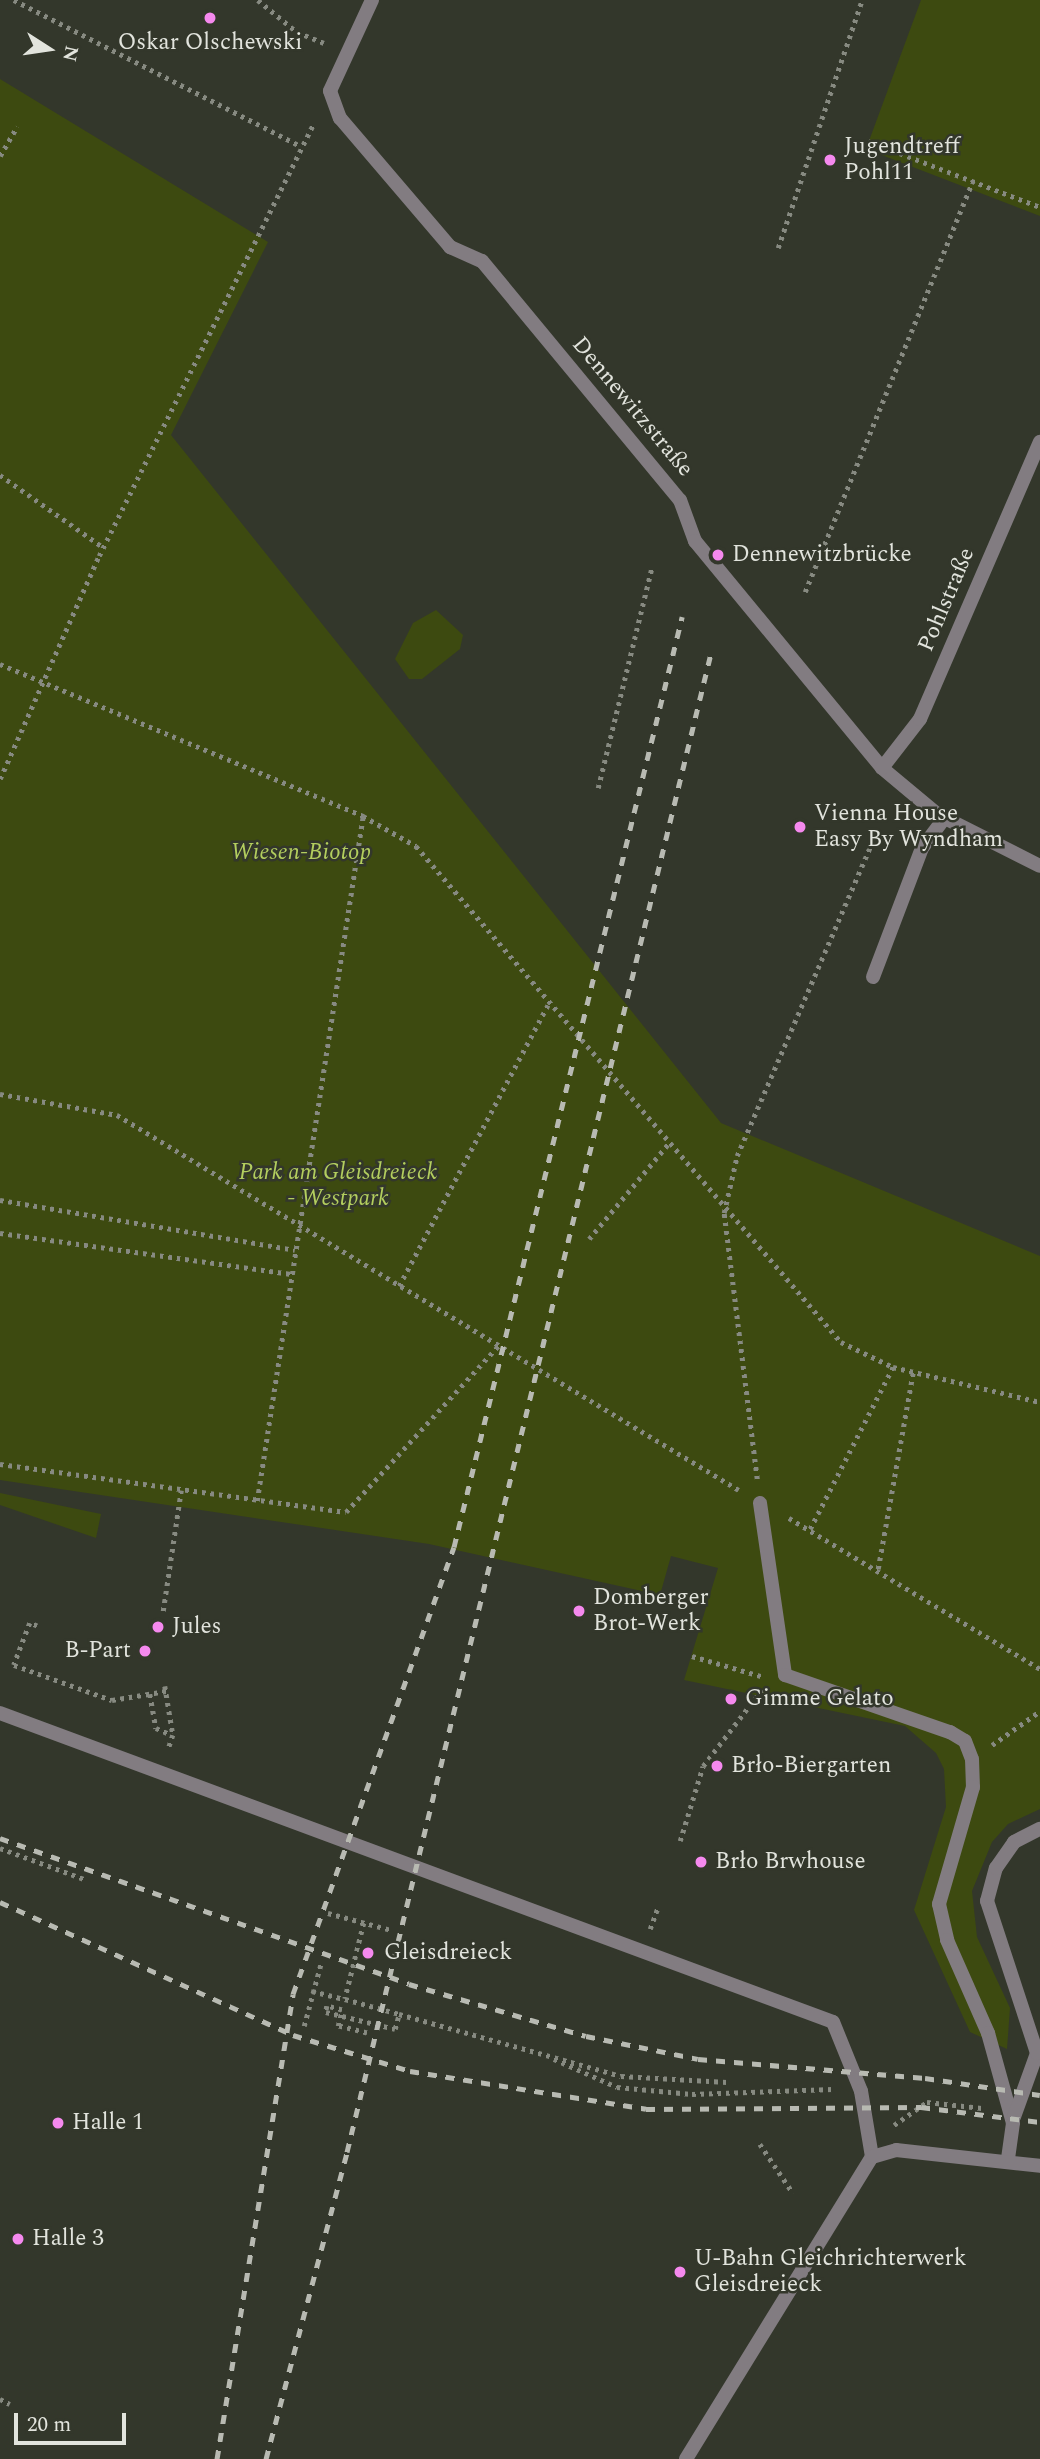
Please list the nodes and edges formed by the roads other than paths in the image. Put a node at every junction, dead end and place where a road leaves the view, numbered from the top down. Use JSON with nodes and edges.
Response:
{"nodes":[{"id":1,"x":372,"y":0,"type":"edge"},
{"id":2,"x":1040,"y":442,"type":"edge"},
{"id":3,"x":882,"y":768,"type":"junction"},
{"id":4,"x":945,"y":818,"type":"junction"},
{"id":5,"x":1040,"y":866,"type":"edge"},
{"id":6,"x":873,"y":977,"type":"dead end"},
{"id":7,"x":760,"y":1503,"type":"road end"},
{"id":8,"x":0,"y":1713,"type":"edge"},
{"id":9,"x":1040,"y":1829,"type":"edge"},
{"id":10,"x":1039,"y":2052,"type":"edge"},
{"id":11,"x":1013,"y":2123,"type":"junction"},
{"id":12,"x":872,"y":2157,"type":"junction"},
{"id":13,"x":1007,"y":2158,"type":"junction"},
{"id":14,"x":1040,"y":2166,"type":"edge"},
{"id":15,"x":686,"y":2459,"type":"edge"}],
"edges":[{"from":1,"to":3,"type":"street","name":"Dennewitzstraße"},
{"from":2,"to":3,"type":"street","name":"Pohlstraße"},
{"from":3,"to":4,"type":"street","name":"Dennewitzstraße"},
{"from":4,"to":5,"type":"street","name":"Dennewitzstraße"},
{"from":4,"to":6,"type":"street"},
{"from":7,"to":11,"type":"street"},
{"from":8,"to":12,"type":"street"},
{"from":9,"to":10,"type":"street"},
{"from":10,"to":11,"type":"street"},
{"from":11,"to":13,"type":"street"},
{"from":12,"to":13,"type":"street"},
{"from":12,"to":15,"type":"street"},
{"from":13,"to":14,"type":"street"}]}
